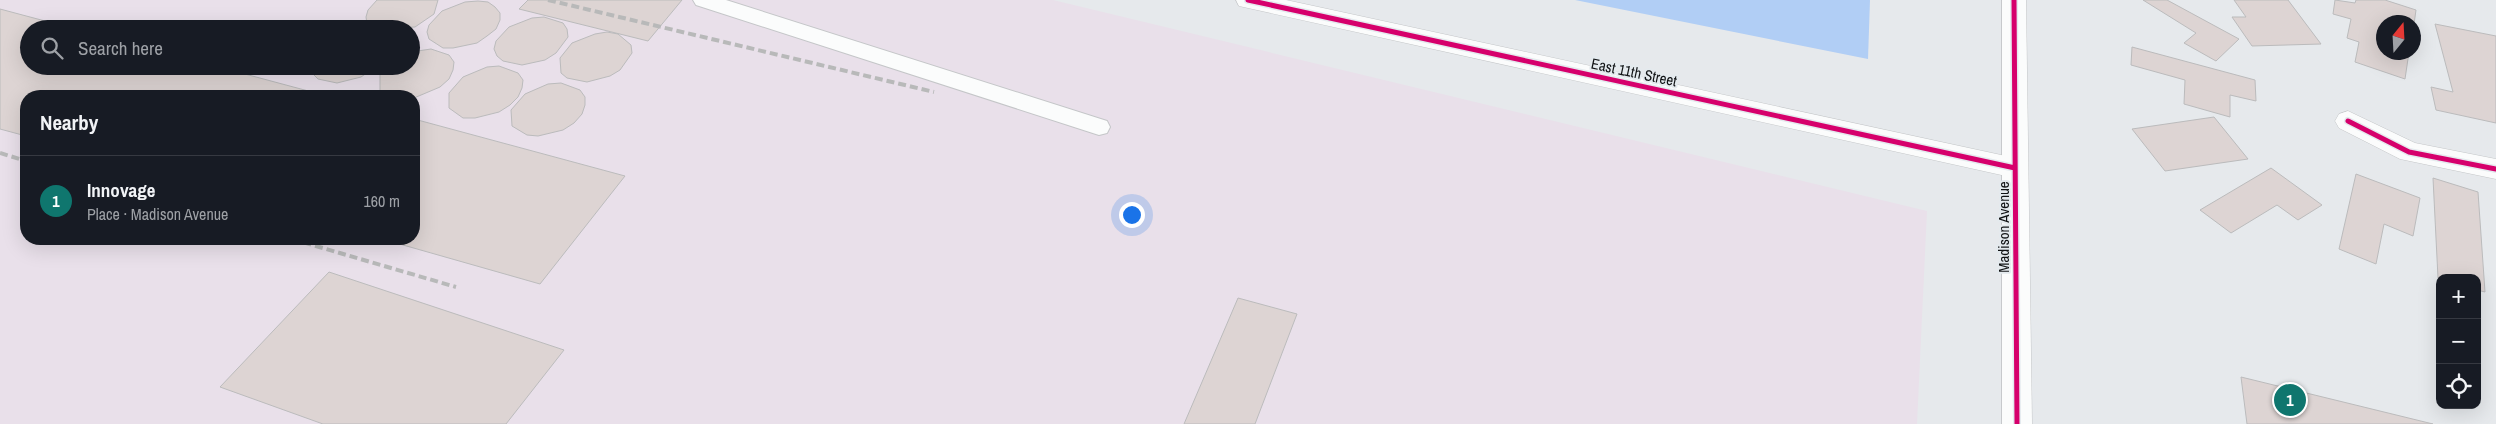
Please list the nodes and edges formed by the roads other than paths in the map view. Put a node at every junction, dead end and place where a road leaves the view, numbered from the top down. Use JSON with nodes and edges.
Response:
{"nodes":[{"id":1,"x":703,"y":0,"type":"edge"},
{"id":2,"x":1249,"y":0,"type":"edge"},
{"id":3,"x":2014,"y":0,"type":"edge"},
{"id":4,"x":2348,"y":121,"type":"dead end"},
{"id":5,"x":1099,"y":127,"type":"dead end"},
{"id":6,"x":2016,"y":168,"type":"junction"},
{"id":7,"x":2496,"y":169,"type":"edge"},
{"id":8,"x":2017,"y":424,"type":"edge"}],
"edges":[{"from":1,"to":5,"type":"lane"},
{"from":2,"to":6,"type":"street","name":"East 11th Street"},
{"from":3,"to":6,"type":"street","name":"Madison Avenue"},
{"from":4,"to":7,"type":"street"},
{"from":6,"to":8,"type":"street","name":"Madison Avenue"}]}
